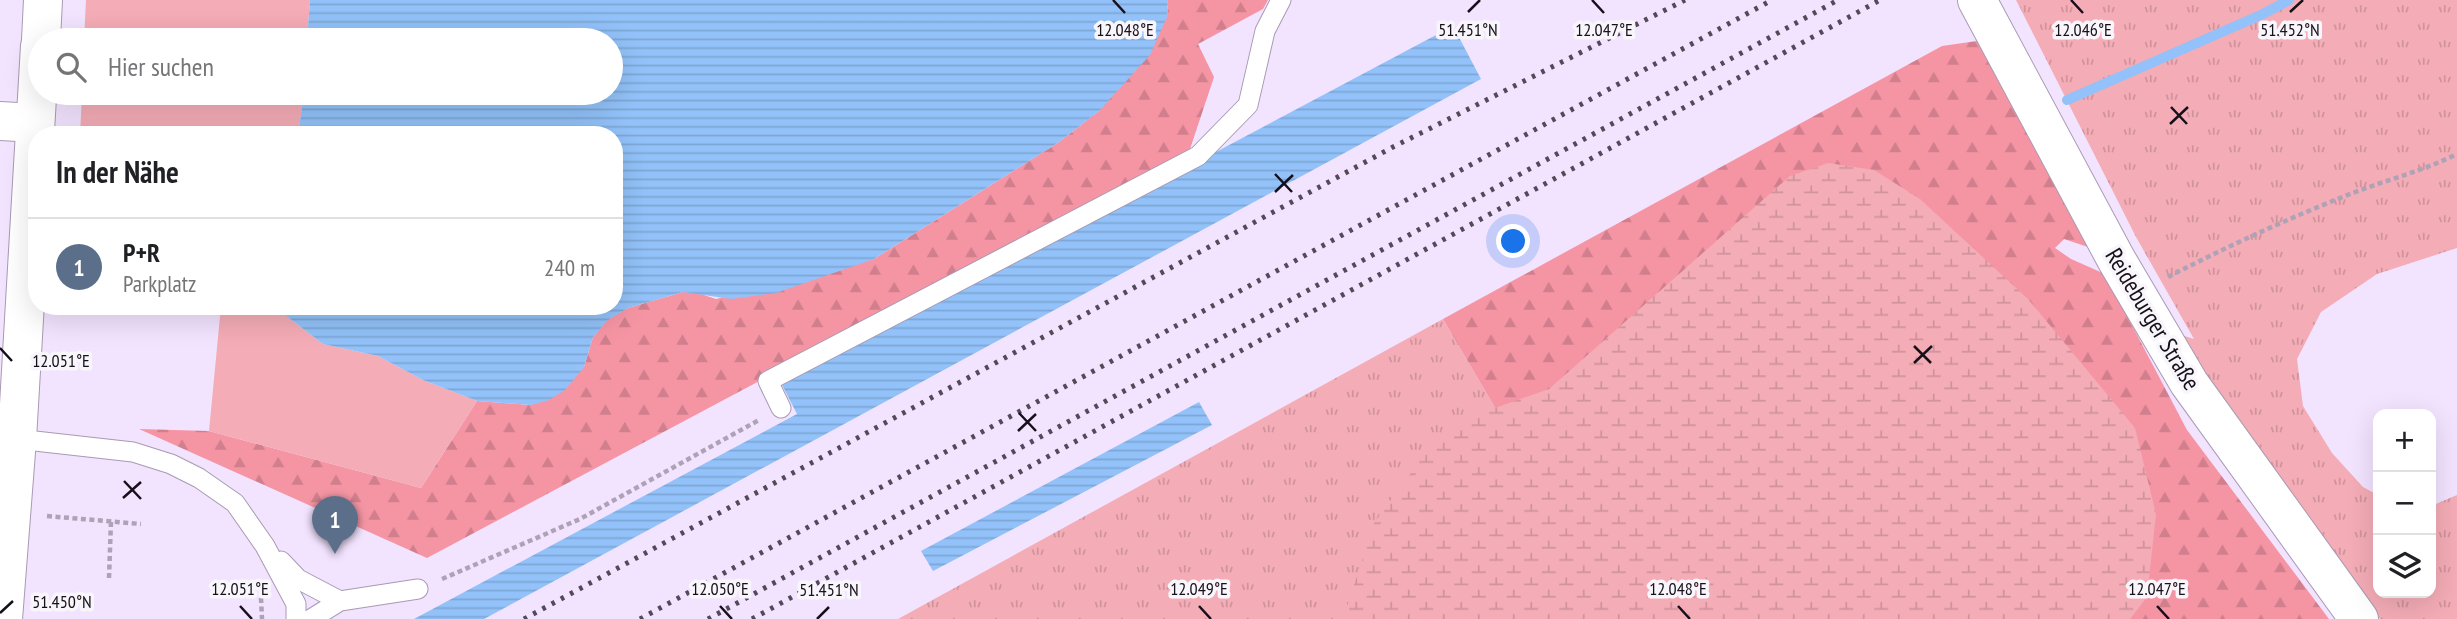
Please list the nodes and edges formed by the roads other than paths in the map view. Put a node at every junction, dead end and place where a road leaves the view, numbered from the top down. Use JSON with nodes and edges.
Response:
{"nodes":[{"id":1,"x":43,"y":0,"type":"edge"},
{"id":2,"x":1281,"y":0,"type":"edge"},
{"id":3,"x":1977,"y":0,"type":"edge"},
{"id":4,"x":42,"y":28,"type":"edge"},
{"id":5,"x":28,"y":87,"type":"edge"},
{"id":6,"x":18,"y":122,"type":"edge"},
{"id":7,"x":781,"y":408,"type":"road end"},
{"id":8,"x":17,"y":439,"type":"junction"},
{"id":9,"x":16,"y":511,"type":"edge"},
{"id":10,"x":265,"y":545,"type":"junction"},
{"id":11,"x":418,"y":589,"type":"road end"},
{"id":12,"x":340,"y":601,"type":"junction"},
{"id":13,"x":4,"y":619,"type":"edge"},
{"id":14,"x":296,"y":619,"type":"edge"},
{"id":15,"x":311,"y":619,"type":"edge"},
{"id":16,"x":2359,"y":619,"type":"edge"}],
"edges":[{"from":1,"to":4,"type":"main road"},
{"from":2,"to":7,"type":"lane"},
{"from":3,"to":16,"type":"main road","name":"Reideburger Straße"},
{"from":5,"to":6,"type":"main road"},
{"from":6,"to":8,"type":"main road"},
{"from":8,"to":9,"type":"main road"},
{"from":8,"to":10,"type":"lane"},
{"from":9,"to":13,"type":"main road"},
{"from":10,"to":12,"type":"lane"},
{"from":10,"to":14,"type":"lane"},
{"from":11,"to":12,"type":"lane"},
{"from":12,"to":15,"type":"lane"}]}
